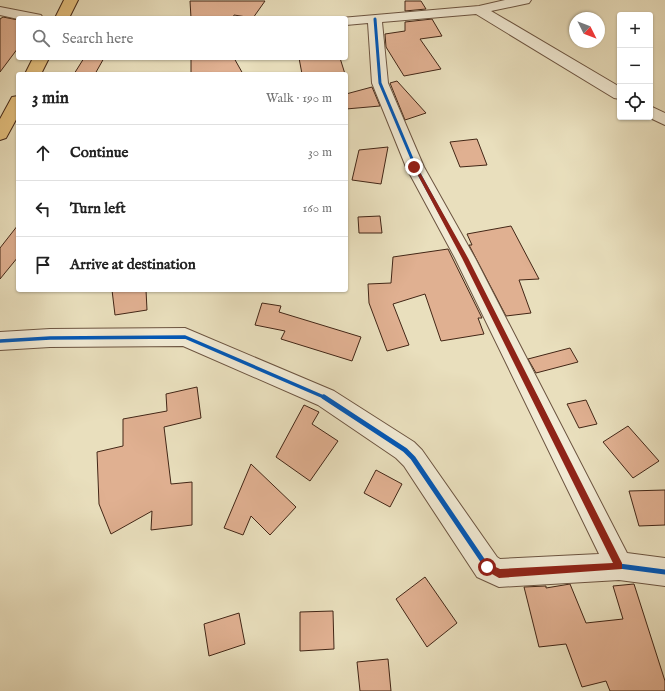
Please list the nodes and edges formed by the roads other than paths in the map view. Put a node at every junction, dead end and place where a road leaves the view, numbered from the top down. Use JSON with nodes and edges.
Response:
{"nodes":[{"id":1,"x":71,"y":0,"type":"edge"},
{"id":2,"x":524,"y":0,"type":"edge"},
{"id":3,"x":479,"y":10,"type":"junction"},
{"id":4,"x":0,"y":11,"type":"edge"},
{"id":5,"x":26,"y":16,"type":"edge"},
{"id":6,"x":63,"y":16,"type":"edge"},
{"id":7,"x":375,"y":19,"type":"junction"},
{"id":8,"x":348,"y":21,"type":"edge"},
{"id":9,"x":40,"y":60,"type":"edge"},
{"id":10,"x":34,"y":72,"type":"edge"},
{"id":11,"x":617,"y":92,"type":"edge"},
{"id":12,"x":16,"y":105,"type":"edge"},
{"id":13,"x":653,"y":114,"type":"edge"},
{"id":14,"x":665,"y":120,"type":"edge"},
{"id":15,"x":0,"y":134,"type":"edge"},
{"id":16,"x":0,"y":342,"type":"edge"},
{"id":17,"x":619,"y":566,"type":"junction"},
{"id":18,"x":665,"y":572,"type":"edge"}],
"edges":[{"from":1,"to":6,"type":"main road"},
{"from":2,"to":3,"type":"street"},
{"from":3,"to":7,"type":"street"},
{"from":3,"to":11,"type":"street"},
{"from":4,"to":5,"type":"street"},
{"from":7,"to":8,"type":"street"},
{"from":7,"to":17,"type":"street"},
{"from":9,"to":10,"type":"main road"},
{"from":12,"to":15,"type":"main road"},
{"from":13,"to":14,"type":"street"},
{"from":16,"to":17,"type":"street"},
{"from":17,"to":18,"type":"street"}]}
